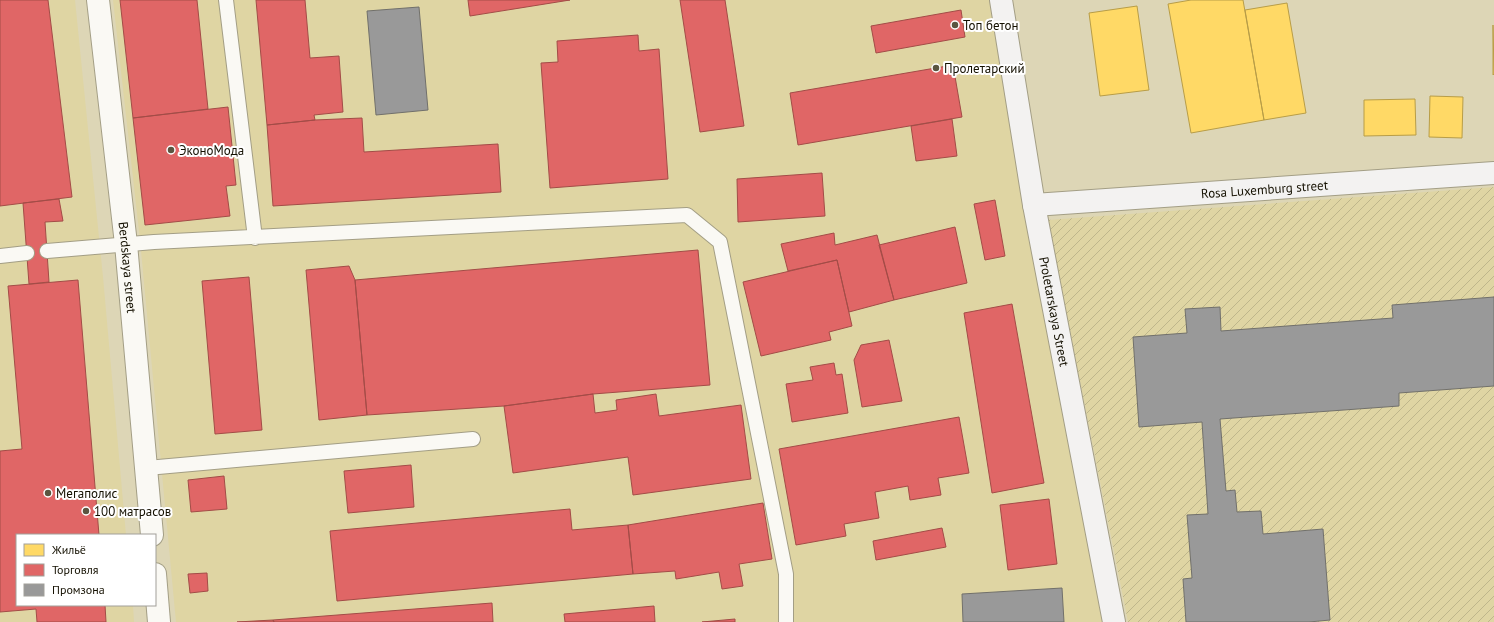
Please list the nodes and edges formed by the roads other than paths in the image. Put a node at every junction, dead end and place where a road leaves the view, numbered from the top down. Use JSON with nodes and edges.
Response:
{"nodes":[{"id":1,"x":98,"y":0,"type":"edge"},
{"id":2,"x":226,"y":0,"type":"edge"},
{"id":3,"x":1001,"y":0,"type":"edge"},
{"id":4,"x":1494,"y":172,"type":"edge"},
{"id":5,"x":1034,"y":205,"type":"junction"},
{"id":6,"x":255,"y":238,"type":"junction"},
{"id":7,"x":126,"y":244,"type":"junction"},
{"id":8,"x":47,"y":251,"type":"dead end"},
{"id":9,"x":27,"y":253,"type":"dead end"},
{"id":10,"x":0,"y":256,"type":"edge"},
{"id":11,"x":473,"y":439,"type":"dead end"},
{"id":12,"x":147,"y":468,"type":"junction"},
{"id":13,"x":152,"y":534,"type":"edge"},
{"id":14,"x":156,"y":586,"type":"edge"},
{"id":15,"x":159,"y":622,"type":"edge"},
{"id":16,"x":786,"y":622,"type":"edge"},
{"id":17,"x":1114,"y":622,"type":"edge"}],
"edges":[{"from":1,"to":7,"type":"street","name":"Berdskaya street"},
{"from":2,"to":6,"type":"lane"},
{"from":3,"to":5,"type":"street","name":"Proletarskaya Street"},
{"from":4,"to":5,"type":"street","name":"Rosa Luxemburg street"},
{"from":5,"to":17,"type":"street","name":"Proletarskaya Street"},
{"from":6,"to":7,"type":"lane"},
{"from":6,"to":16,"type":"lane"},
{"from":7,"to":8,"type":"lane"},
{"from":7,"to":12,"type":"street","name":"Berdskaya street"},
{"from":9,"to":10,"type":"lane"},
{"from":11,"to":12,"type":"lane"},
{"from":12,"to":13,"type":"street","name":"Berdskaya street"},
{"from":14,"to":15,"type":"street"}]}
